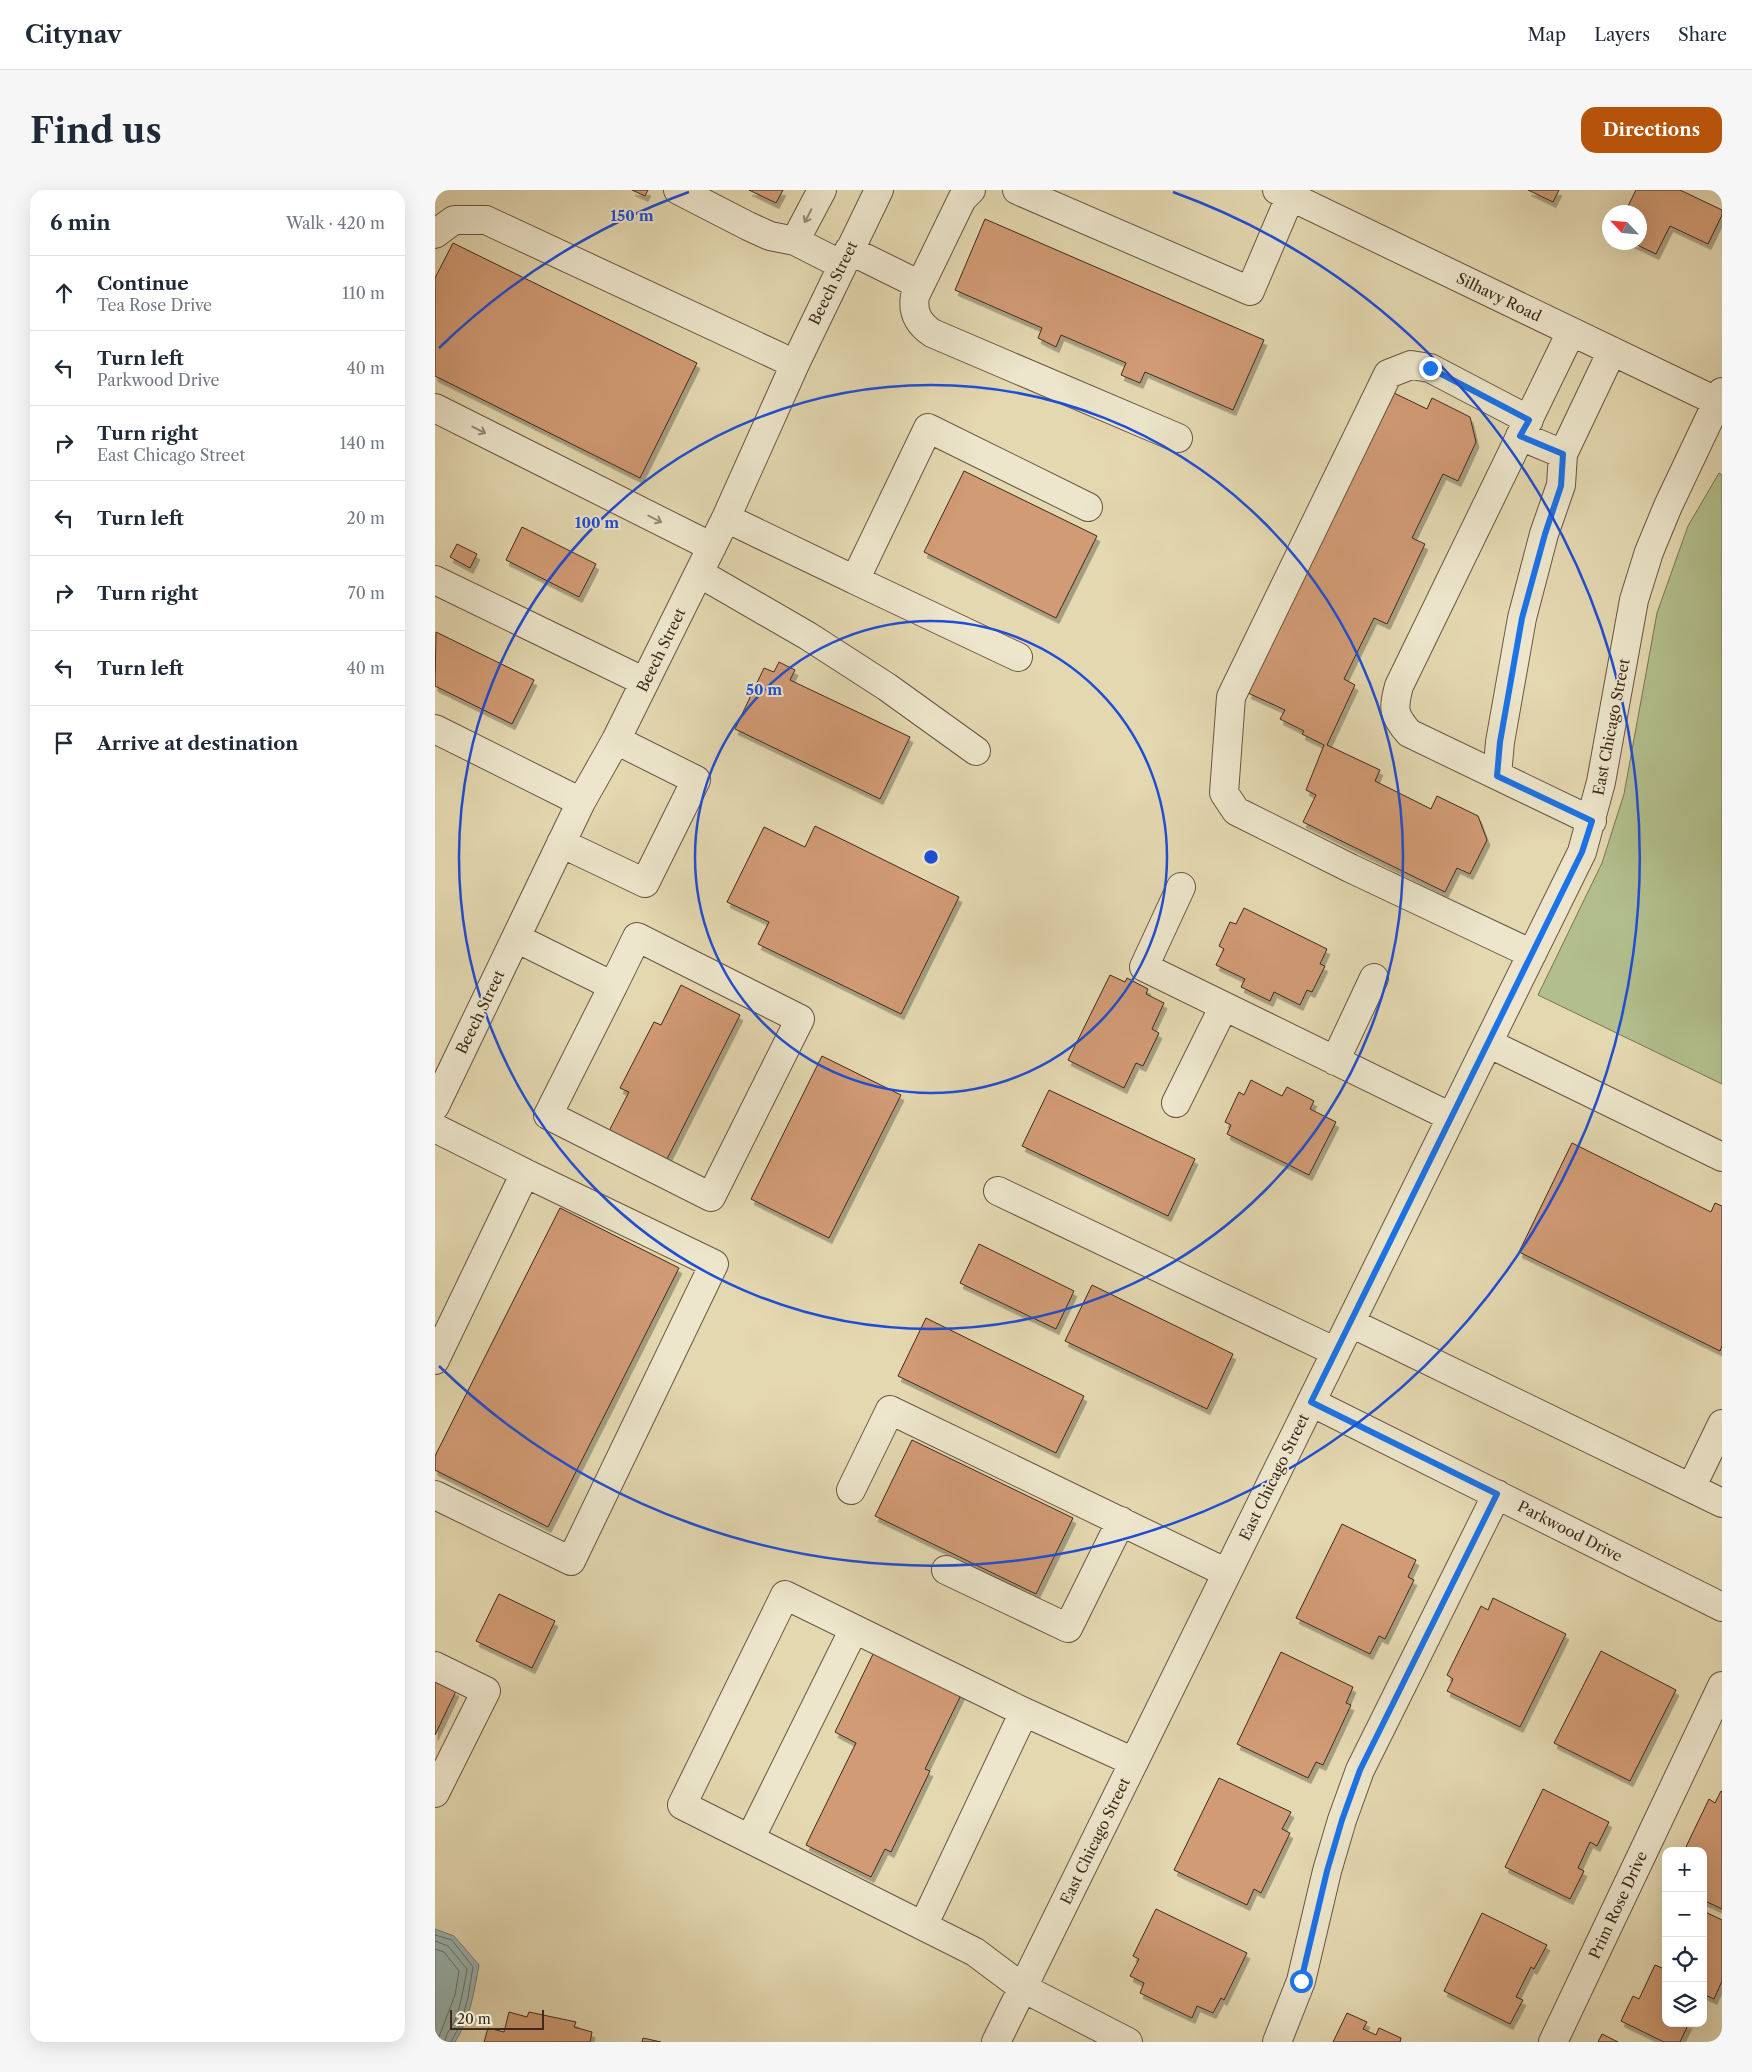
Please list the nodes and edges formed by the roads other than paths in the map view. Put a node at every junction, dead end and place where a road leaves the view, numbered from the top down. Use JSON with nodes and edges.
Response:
{"nodes":[{"id":1,"x":678,"y":190,"type":"edge"},
{"id":2,"x":821,"y":190,"type":"edge"},
{"id":3,"x":879,"y":190,"type":"edge"},
{"id":4,"x":971,"y":190,"type":"edge"},
{"id":5,"x":1017,"y":190,"type":"edge"},
{"id":6,"x":1283,"y":193,"type":"edge"},
{"id":7,"x":435,"y":234,"type":"edge"},
{"id":8,"x":795,"y":241,"type":"junction"},
{"id":9,"x":846,"y":258,"type":"junction"},
{"id":10,"x":920,"y":285,"type":"junction"},
{"id":11,"x":1571,"y":332,"type":"junction"},
{"id":12,"x":1612,"y":352,"type":"junction"},
{"id":13,"x":795,"y":364,"type":"junction"},
{"id":14,"x":1720,"y":400,"type":"edge"},
{"id":15,"x":435,"y":408,"type":"edge"},
{"id":16,"x":1524,"y":428,"type":"junction"},
{"id":17,"x":1178,"y":438,"type":"dead end"},
{"id":18,"x":1563,"y":454,"type":"junction"},
{"id":19,"x":1088,"y":507,"type":"dead end"},
{"id":20,"x":726,"y":518,"type":"junction"},
{"id":21,"x":712,"y":547,"type":"junction"},
{"id":22,"x":699,"y":572,"type":"junction"},
{"id":23,"x":435,"y":580,"type":"edge"},
{"id":24,"x":855,"y":580,"type":"junction"},
{"id":25,"x":1019,"y":657,"type":"dead end"},
{"id":26,"x":645,"y":682,"type":"junction"},
{"id":27,"x":435,"y":729,"type":"edge"},
{"id":28,"x":616,"y":740,"type":"junction"},
{"id":29,"x":976,"y":751,"type":"dead end"},
{"id":30,"x":1497,"y":776,"type":"junction"},
{"id":31,"x":581,"y":802,"type":"junction"},
{"id":32,"x":1592,"y":821,"type":"junction"},
{"id":33,"x":561,"y":843,"type":"junction"},
{"id":34,"x":1181,"y":888,"type":"dead end"},
{"id":35,"x":515,"y":938,"type":"junction"},
{"id":36,"x":1532,"y":954,"type":"junction"},
{"id":37,"x":1374,"y":978,"type":"dead end"},
{"id":38,"x":613,"y":986,"type":"junction"},
{"id":39,"x":1224,"y":1006,"type":"junction"},
{"id":40,"x":1488,"y":1043,"type":"junction"},
{"id":41,"x":1335,"y":1060,"type":"junction"},
{"id":42,"x":1176,"y":1103,"type":"dead end"},
{"id":43,"x":435,"y":1106,"type":"edge"},
{"id":44,"x":1451,"y":1117,"type":"junction"},
{"id":45,"x":435,"y":1128,"type":"edge"},
{"id":46,"x":1722,"y":1157,"type":"edge"},
{"id":47,"x":525,"y":1172,"type":"junction"},
{"id":48,"x":998,"y":1191,"type":"dead end"},
{"id":49,"x":1351,"y":1322,"type":"junction"},
{"id":50,"x":1336,"y":1352,"type":"junction"},
{"id":51,"x":435,"y":1360,"type":"edge"},
{"id":52,"x":1311,"y":1402,"type":"junction"},
{"id":53,"x":1722,"y":1424,"type":"edge"},
{"id":54,"x":1691,"y":1488,"type":"junction"},
{"id":55,"x":851,"y":1490,"type":"dead end"},
{"id":56,"x":1497,"y":1494,"type":"junction"},
{"id":57,"x":435,"y":1495,"type":"edge"},
{"id":58,"x":1722,"y":1503,"type":"edge"},
{"id":59,"x":1121,"y":1521,"type":"junction"},
{"id":60,"x":946,"y":1570,"type":"dead end"},
{"id":61,"x":1227,"y":1572,"type":"junction"},
{"id":62,"x":1722,"y":1607,"type":"edge"},
{"id":63,"x":854,"y":1629,"type":"junction"},
{"id":64,"x":435,"y":1666,"type":"edge"},
{"id":65,"x":1722,"y":1686,"type":"edge"},
{"id":66,"x":1024,"y":1712,"type":"junction"},
{"id":67,"x":1134,"y":1762,"type":"junction"},
{"id":68,"x":435,"y":1792,"type":"edge"},
{"id":69,"x":750,"y":1839,"type":"junction"},
{"id":70,"x":923,"y":1926,"type":"junction"},
{"id":71,"x":1023,"y":1988,"type":"junction"},
{"id":72,"x":997,"y":2042,"type":"edge"},
{"id":73,"x":1128,"y":2042,"type":"edge"},
{"id":74,"x":1277,"y":2042,"type":"edge"},
{"id":75,"x":1553,"y":2042,"type":"edge"}],
"edges":[{"from":1,"to":8,"type":"street"},
{"from":2,"to":8,"type":"street","one_way":true},
{"from":3,"to":9,"type":"street","name":"Beech Street"},
{"from":4,"to":10,"type":"street"},
{"from":5,"to":6,"type":"street"},
{"from":6,"to":11,"type":"street","name":"Silhavy Road"},
{"from":7,"to":13,"type":"street"},
{"from":8,"to":9,"type":"street"},
{"from":9,"to":10,"type":"street"},
{"from":9,"to":13,"type":"street","name":"Beech Street"},
{"from":10,"to":17,"type":"street"},
{"from":11,"to":12,"type":"street","name":"Silhavy Road"},
{"from":11,"to":16,"type":"street"},
{"from":12,"to":14,"type":"street","name":"Silhavy Road"},
{"from":12,"to":18,"type":"street"},
{"from":13,"to":20,"type":"street","name":"Beech Street"},
{"from":14,"to":32,"type":"street","name":"East Chicago Street"},
{"from":15,"to":21,"type":"street","one_way":true},
{"from":16,"to":18,"type":"street"},
{"from":16,"to":30,"type":"street"},
{"from":16,"to":36,"type":"street"},
{"from":18,"to":30,"type":"street"},
{"from":19,"to":24,"type":"street"},
{"from":20,"to":21,"type":"street","name":"Beech Street"},
{"from":20,"to":24,"type":"street"},
{"from":21,"to":22,"type":"street","name":"Beech Street"},
{"from":22,"to":26,"type":"street","name":"Beech Street"},
{"from":22,"to":29,"type":"street"},
{"from":23,"to":26,"type":"street"},
{"from":24,"to":25,"type":"street"},
{"from":26,"to":28,"type":"street","name":"Beech Street"},
{"from":27,"to":31,"type":"street"},
{"from":28,"to":31,"type":"street","name":"Beech Street"},
{"from":28,"to":33,"type":"street"},
{"from":30,"to":32,"type":"street"},
{"from":31,"to":33,"type":"street","name":"Beech Street"},
{"from":32,"to":36,"type":"street","name":"East Chicago Street"},
{"from":33,"to":35,"type":"street","name":"Beech Street"},
{"from":34,"to":39,"type":"street"},
{"from":35,"to":38,"type":"street"},
{"from":35,"to":43,"type":"street","name":"Beech Street"},
{"from":36,"to":40,"type":"street","name":"East Chicago Street"},
{"from":37,"to":41,"type":"street"},
{"from":38,"to":38,"type":"street"},
{"from":39,"to":41,"type":"street"},
{"from":39,"to":42,"type":"street"},
{"from":40,"to":44,"type":"street","name":"East Chicago Street"},
{"from":40,"to":46,"type":"street"},
{"from":41,"to":44,"type":"street"},
{"from":44,"to":49,"type":"street","name":"East Chicago Street"},
{"from":45,"to":47,"type":"street"},
{"from":47,"to":51,"type":"street"},
{"from":47,"to":57,"type":"street"},
{"from":48,"to":50,"type":"street"},
{"from":49,"to":50,"type":"street","name":"East Chicago Street"},
{"from":49,"to":54,"type":"street"},
{"from":50,"to":52,"type":"street","name":"East Chicago Street"},
{"from":52,"to":56,"type":"street","name":"Parkwood Drive"},
{"from":52,"to":61,"type":"street","name":"East Chicago Street"},
{"from":53,"to":54,"type":"street"},
{"from":54,"to":58,"type":"street"},
{"from":55,"to":59,"type":"street"},
{"from":56,"to":62,"type":"street","name":"Parkwood Drive"},
{"from":56,"to":74,"type":"street"},
{"from":59,"to":60,"type":"street"},
{"from":59,"to":61,"type":"street"},
{"from":61,"to":67,"type":"street","name":"East Chicago Street"},
{"from":63,"to":66,"type":"street"},
{"from":63,"to":69,"type":"street"},
{"from":63,"to":69,"type":"street"},
{"from":64,"to":68,"type":"street"},
{"from":65,"to":75,"type":"street","name":"Prim Rose Drive"},
{"from":66,"to":67,"type":"street"},
{"from":66,"to":70,"type":"street"},
{"from":67,"to":71,"type":"street","name":"East Chicago Street"},
{"from":69,"to":70,"type":"street"},
{"from":70,"to":71,"type":"street"},
{"from":71,"to":72,"type":"street","name":"East Chicago Street"},
{"from":71,"to":73,"type":"street"}]}
